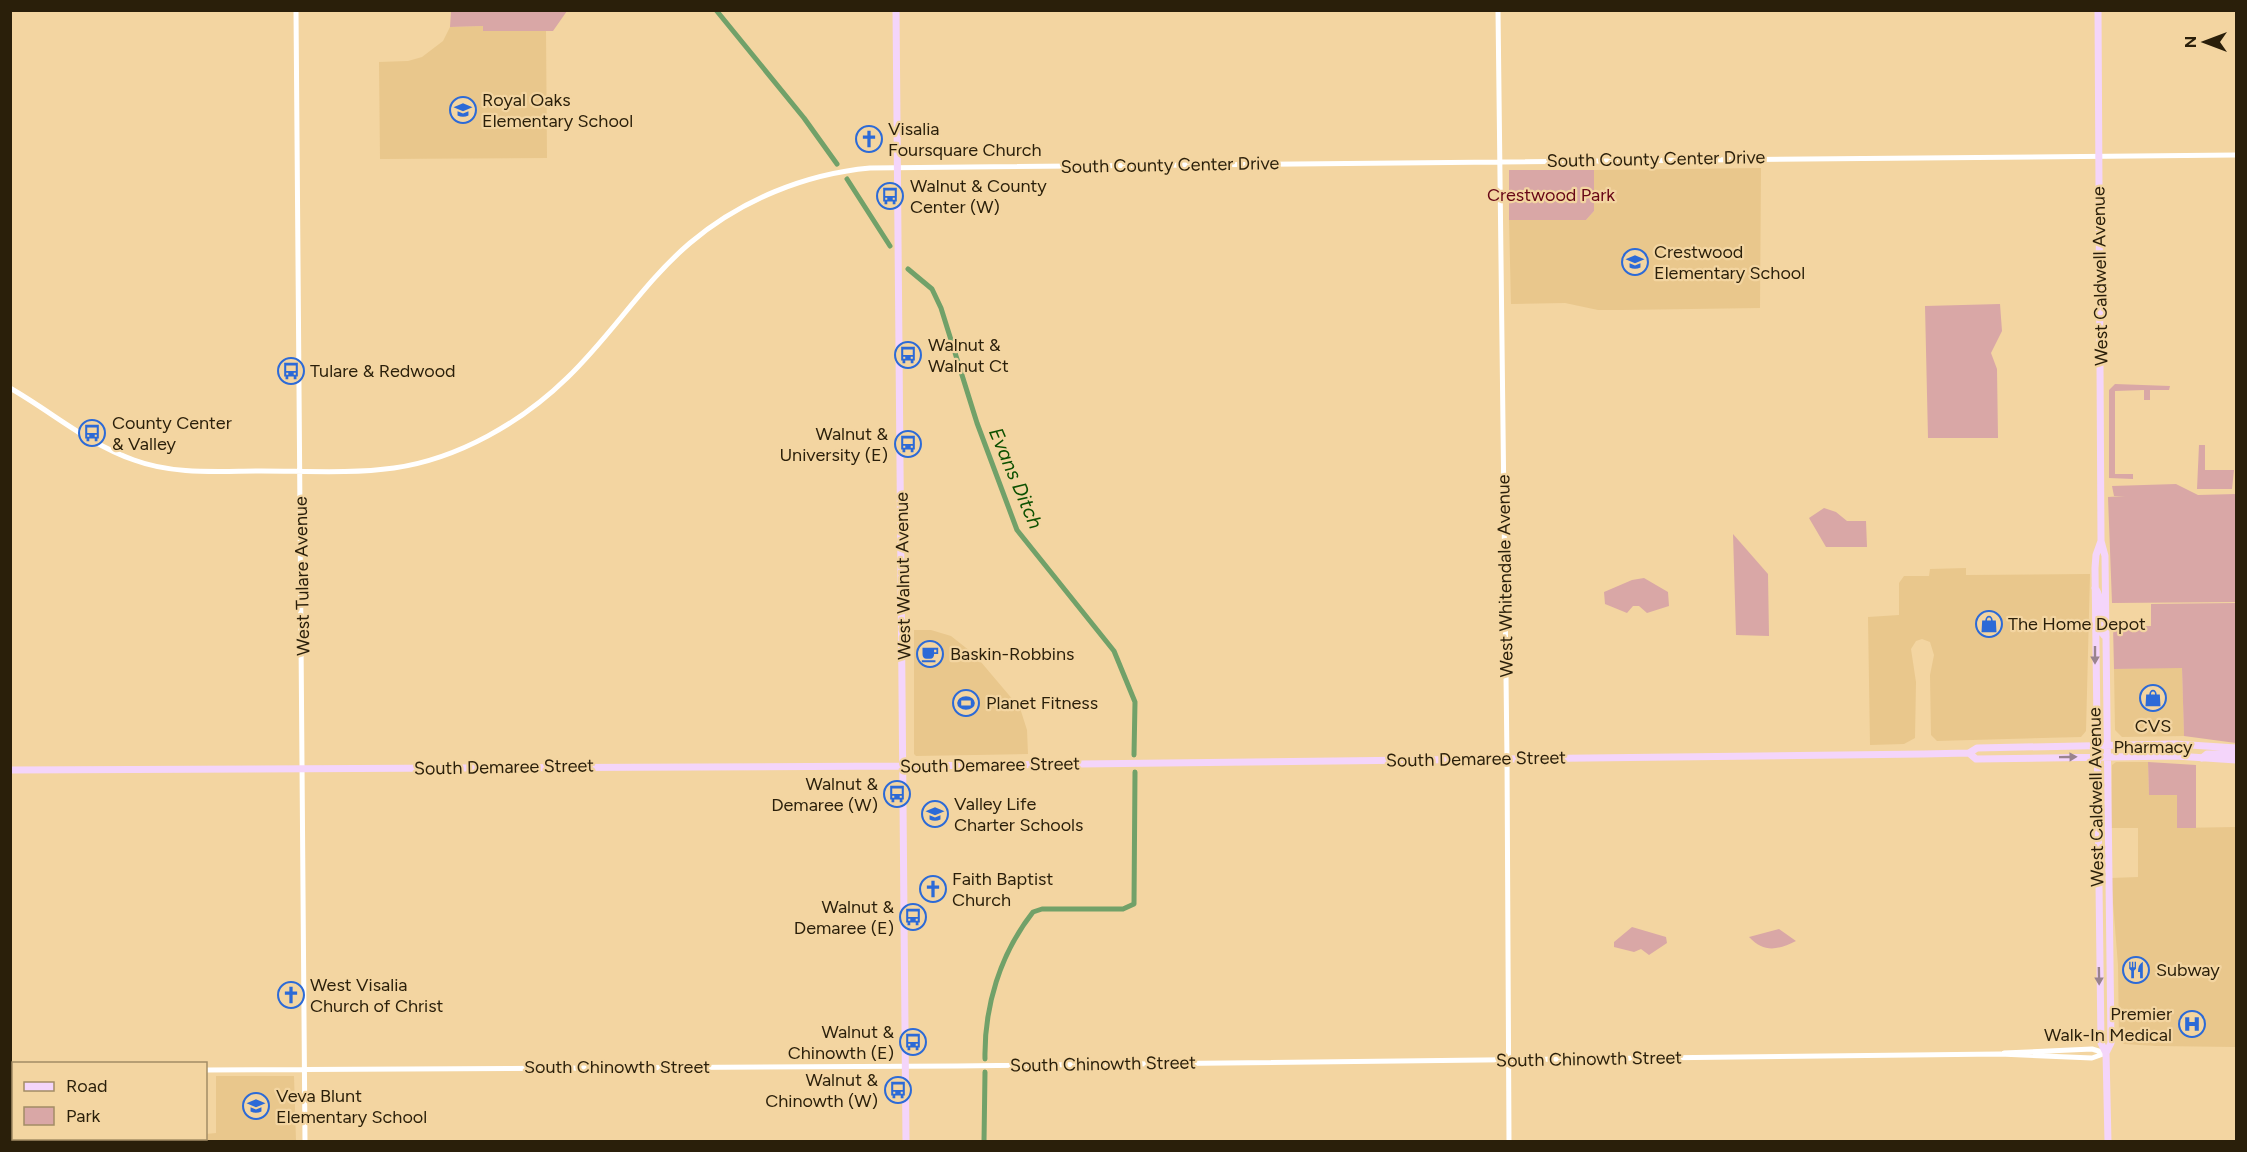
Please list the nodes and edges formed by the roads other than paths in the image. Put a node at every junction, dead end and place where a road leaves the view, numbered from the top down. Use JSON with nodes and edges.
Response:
{"nodes":[{"id":1,"x":296,"y":10,"type":"edge"},
{"id":2,"x":896,"y":10,"type":"edge"},
{"id":3,"x":1498,"y":10,"type":"edge"},
{"id":4,"x":2098,"y":10,"type":"edge"},
{"id":5,"x":2236,"y":155,"type":"edge"},
{"id":6,"x":2099,"y":156,"type":"junction"},
{"id":7,"x":1500,"y":161,"type":"junction"},
{"id":8,"x":898,"y":167,"type":"junction"},
{"id":9,"x":10,"y":388,"type":"edge"},
{"id":10,"x":301,"y":471,"type":"junction"},
{"id":11,"x":2101,"y":542,"type":"junction"},
{"id":12,"x":2095,"y":588,"type":"junction"},
{"id":13,"x":2106,"y":637,"type":"junction"},
{"id":14,"x":2095,"y":745,"type":"junction"},
{"id":15,"x":2107,"y":745,"type":"junction"},
{"id":16,"x":2236,"y":748,"type":"edge"},
{"id":17,"x":1969,"y":753,"type":"junction"},
{"id":18,"x":2236,"y":754,"type":"edge"},
{"id":19,"x":2096,"y":757,"type":"junction"},
{"id":20,"x":2107,"y":757,"type":"junction"},
{"id":21,"x":2202,"y":758,"type":"junction"},
{"id":22,"x":1508,"y":759,"type":"junction"},
{"id":23,"x":2236,"y":760,"type":"edge"},
{"id":24,"x":904,"y":766,"type":"junction"},
{"id":25,"x":303,"y":769,"type":"junction"},
{"id":26,"x":10,"y":770,"type":"edge"},
{"id":27,"x":2097,"y":872,"type":"junction"},
{"id":28,"x":2109,"y":945,"type":"junction"},
{"id":29,"x":2106,"y":1053,"type":"junction"},
{"id":30,"x":1509,"y":1060,"type":"junction"},
{"id":31,"x":906,"y":1066,"type":"junction"},
{"id":32,"x":207,"y":1070,"type":"edge"},
{"id":33,"x":305,"y":1070,"type":"junction"},
{"id":34,"x":305,"y":1142,"type":"edge"},
{"id":35,"x":906,"y":1142,"type":"edge"},
{"id":36,"x":1509,"y":1142,"type":"edge"},
{"id":37,"x":2108,"y":1142,"type":"edge"}],
"edges":[{"from":1,"to":10,"type":"street","name":"West Tulare Avenue"},
{"from":2,"to":8,"type":"main road","name":"West Walnut Avenue"},
{"from":3,"to":7,"type":"street","name":"West Whitendale Avenue"},
{"from":4,"to":6,"type":"main road","name":"West Caldwell Avenue"},
{"from":5,"to":6,"type":"street","name":"South County Center Drive"},
{"from":6,"to":7,"type":"street","name":"South County Center Drive"},
{"from":6,"to":11,"type":"main road","name":"West Caldwell Avenue"},
{"from":7,"to":8,"type":"street","name":"South County Center Drive"},
{"from":7,"to":22,"type":"street","name":"West Whitendale Avenue"},
{"from":8,"to":10,"type":"street","name":"South County Center Drive"},
{"from":8,"to":24,"type":"main road","name":"West Walnut Avenue"},
{"from":9,"to":10,"type":"street","name":"South County Center Drive"},
{"from":10,"to":25,"type":"street","name":"West Tulare Avenue"},
{"from":11,"to":12,"type":"main road","name":"West Caldwell Avenue"},
{"from":11,"to":13,"type":"main road","name":"West Caldwell Avenue"},
{"from":12,"to":13,"type":"main road"},
{"from":12,"to":14,"type":"main road","name":"West Caldwell Avenue","one_way":true},
{"from":13,"to":15,"type":"main road","name":"West Caldwell Avenue"},
{"from":14,"to":15,"type":"main road","name":"South Demaree Street"},
{"from":14,"to":17,"type":"main road","name":"South Demaree Street"},
{"from":14,"to":19,"type":"main road","name":"West Caldwell Avenue"},
{"from":15,"to":16,"type":"main road","name":"South Demaree Street"},
{"from":15,"to":20,"type":"main road","name":"West Caldwell Avenue"},
{"from":17,"to":19,"type":"main road","name":"South Demaree Street","one_way":true},
{"from":17,"to":22,"type":"main road","name":"South Demaree Street"},
{"from":18,"to":21,"type":"main road"},
{"from":19,"to":20,"type":"main road","name":"South Demaree Street"},
{"from":19,"to":27,"type":"main road","name":"West Caldwell Avenue"},
{"from":20,"to":21,"type":"main road","name":"South Demaree Street"},
{"from":20,"to":28,"type":"main road","name":"West Caldwell Avenue"},
{"from":21,"to":23,"type":"main road","name":"South Demaree Street"},
{"from":22,"to":24,"type":"main road","name":"South Demaree Street"},
{"from":22,"to":30,"type":"street","name":"West Whitendale Avenue"},
{"from":24,"to":25,"type":"main road","name":"South Demaree Street"},
{"from":24,"to":31,"type":"main road","name":"West Walnut Avenue"},
{"from":25,"to":26,"type":"main road","name":"South Demaree Street"},
{"from":25,"to":33,"type":"street","name":"West Tulare Avenue"},
{"from":27,"to":28,"type":"main road"},
{"from":27,"to":29,"type":"main road","name":"West Caldwell Avenue","one_way":true},
{"from":28,"to":29,"type":"main road","name":"West Caldwell Avenue"},
{"from":29,"to":30,"type":"street","name":"South Chinowth Street"},
{"from":29,"to":37,"type":"main road","name":"West Caldwell Avenue"},
{"from":30,"to":31,"type":"street","name":"South Chinowth Street"},
{"from":30,"to":36,"type":"street","name":"West Whitendale Avenue"},
{"from":31,"to":33,"type":"street","name":"South Chinowth Street"},
{"from":31,"to":35,"type":"main road","name":"West Walnut Avenue"},
{"from":32,"to":33,"type":"street","name":"South Chinowth Street"},
{"from":33,"to":34,"type":"street","name":"West Tulare Avenue"}]}
